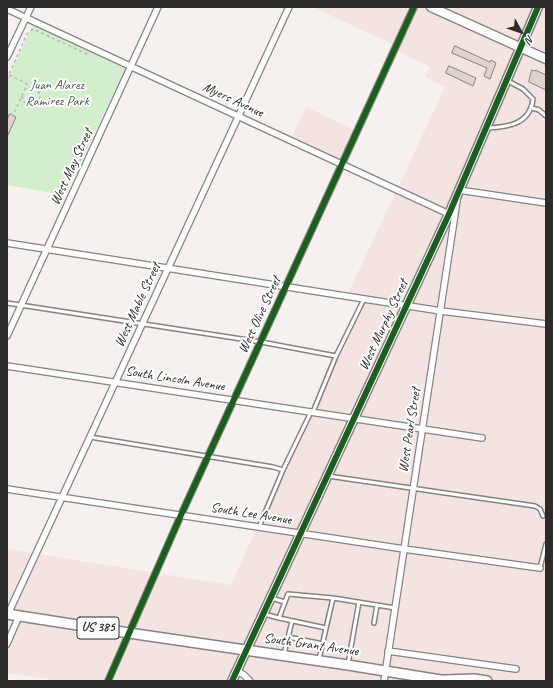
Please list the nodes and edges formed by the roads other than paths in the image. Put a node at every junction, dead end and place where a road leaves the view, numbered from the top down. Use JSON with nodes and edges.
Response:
{"nodes":[{"id":1,"x":31,"y":7,"type":"edge"},
{"id":2,"x":158,"y":7,"type":"edge"},
{"id":3,"x":289,"y":7,"type":"edge"},
{"id":4,"x":414,"y":7,"type":"edge"},
{"id":5,"x":431,"y":7,"type":"edge"},
{"id":6,"x":538,"y":7,"type":"edge"},
{"id":7,"x":7,"y":9,"type":"edge"},
{"id":8,"x":26,"y":17,"type":"junction"},
{"id":9,"x":521,"y":47,"type":"junction"},
{"id":10,"x":7,"y":56,"type":"edge"},
{"id":11,"x":546,"y":59,"type":"edge"},
{"id":12,"x":131,"y":66,"type":"junction"},
{"id":13,"x":507,"y":80,"type":"junction"},
{"id":14,"x":532,"y":108,"type":"junction"},
{"id":15,"x":238,"y":116,"type":"junction"},
{"id":16,"x":546,"y":116,"type":"edge"},
{"id":17,"x":486,"y":128,"type":"junction"},
{"id":18,"x":342,"y":164,"type":"junction"},
{"id":19,"x":459,"y":191,"type":"junction"},
{"id":20,"x":546,"y":203,"type":"edge"},
{"id":21,"x":449,"y":214,"type":"junction"},
{"id":22,"x":7,"y":243,"type":"edge"},
{"id":23,"x":47,"y":250,"type":"junction"},
{"id":24,"x":168,"y":268,"type":"junction"},
{"id":25,"x":286,"y":287,"type":"junction"},
{"id":26,"x":364,"y":299,"type":"junction"},
{"id":27,"x":7,"y":303,"type":"edge"},
{"id":28,"x":406,"y":305,"type":"junction"},
{"id":29,"x":21,"y":306,"type":"junction"},
{"id":30,"x":441,"y":311,"type":"junction"},
{"id":31,"x":142,"y":324,"type":"junction"},
{"id":32,"x":546,"y":324,"type":"edge"},
{"id":33,"x":7,"y":336,"type":"edge"},
{"id":34,"x":260,"y":342,"type":"junction"},
{"id":35,"x":336,"y":356,"type":"junction"},
{"id":36,"x":7,"y":366,"type":"edge"},
{"id":37,"x":115,"y":382,"type":"junction"},
{"id":38,"x":234,"y":400,"type":"junction"},
{"id":39,"x":312,"y":412,"type":"junction"},
{"id":40,"x":354,"y":419,"type":"junction"},
{"id":41,"x":422,"y":429,"type":"junction"},
{"id":42,"x":90,"y":437,"type":"junction"},
{"id":43,"x":482,"y":438,"type":"dead end"},
{"id":44,"x":208,"y":456,"type":"junction"},
{"id":45,"x":283,"y":470,"type":"junction"},
{"id":46,"x":328,"y":476,"type":"junction"},
{"id":47,"x":414,"y":487,"type":"junction"},
{"id":48,"x":7,"y":489,"type":"edge"},
{"id":49,"x":62,"y":497,"type":"junction"},
{"id":50,"x":181,"y":515,"type":"junction"},
{"id":51,"x":543,"y":516,"type":"dead end"},
{"id":52,"x":259,"y":527,"type":"junction"},
{"id":53,"x":301,"y":534,"type":"junction"},
{"id":54,"x":546,"y":544,"type":"edge"},
{"id":55,"x":404,"y":549,"type":"junction"},
{"id":56,"x":540,"y":568,"type":"joint"},
{"id":57,"x":271,"y":598,"type":"junction"},
{"id":58,"x":333,"y":598,"type":"junction"},
{"id":59,"x":285,"y":602,"type":"junction"},
{"id":60,"x":359,"y":602,"type":"junction"},
{"id":61,"x":377,"y":605,"type":"junction"},
{"id":62,"x":395,"y":608,"type":"junction"},
{"id":63,"x":8,"y":614,"type":"edge"},
{"id":64,"x":264,"y":614,"type":"junction"},
{"id":65,"x":19,"y":616,"type":"junction"},
{"id":66,"x":279,"y":618,"type":"junction"},
{"id":67,"x":292,"y":621,"type":"junction"},
{"id":68,"x":374,"y":623,"type":"dead end"},
{"id":69,"x":326,"y":628,"type":"junction"},
{"id":70,"x":129,"y":633,"type":"junction"},
{"id":71,"x":288,"y":637,"type":"junction"},
{"id":72,"x":7,"y":644,"type":"edge"},
{"id":73,"x":323,"y":644,"type":"junction"},
{"id":74,"x":247,"y":650,"type":"junction"},
{"id":75,"x":388,"y":651,"type":"junction"},
{"id":76,"x":284,"y":655,"type":"junction"},
{"id":77,"x":319,"y":661,"type":"junction"},
{"id":78,"x":348,"y":665,"type":"junction"},
{"id":79,"x":516,"y":669,"type":"dead end"},
{"id":80,"x":237,"y":671,"type":"junction"},
{"id":81,"x":386,"y":671,"type":"junction"},
{"id":82,"x":108,"y":681,"type":"edge"},
{"id":83,"x":232,"y":681,"type":"edge"},
{"id":84,"x":250,"y":681,"type":"edge"},
{"id":85,"x":384,"y":681,"type":"edge"},
{"id":86,"x":446,"y":681,"type":"edge"},
{"id":87,"x":487,"y":681,"type":"edge"}],
"edges":[{"from":1,"to":8,"type":"street"},
{"from":2,"to":12,"type":"street","name":"West May Street"},
{"from":3,"to":15,"type":"street","name":"West Mable Street"},
{"from":4,"to":18,"type":"street","name":"West Olive Street"},
{"from":5,"to":9,"type":"street"},
{"from":6,"to":9,"type":"street","name":"West Murphy Street"},
{"from":7,"to":8,"type":"street","name":"Myers Avenue"},
{"from":8,"to":10,"type":"street"},
{"from":8,"to":12,"type":"street","name":"Myers Avenue"},
{"from":9,"to":11,"type":"street"},
{"from":9,"to":13,"type":"street","name":"West Murphy Street"},
{"from":12,"to":15,"type":"street","name":"Myers Avenue"},
{"from":12,"to":23,"type":"street","name":"West May Street"},
{"from":13,"to":14,"type":"lane"},
{"from":13,"to":17,"type":"street","name":"West Murphy Street"},
{"from":14,"to":16,"type":"lane"},
{"from":14,"to":17,"type":"lane"},
{"from":15,"to":18,"type":"street","name":"Myers Avenue"},
{"from":15,"to":24,"type":"street","name":"West Mable Street"},
{"from":17,"to":19,"type":"street","name":"West Murphy Street"},
{"from":18,"to":21,"type":"street","name":"Myers Avenue"},
{"from":18,"to":25,"type":"street","name":"West Olive Street"},
{"from":19,"to":20,"type":"street"},
{"from":19,"to":21,"type":"street","name":"West Murphy Street"},
{"from":19,"to":30,"type":"street","name":"West Pearl Street"},
{"from":21,"to":28,"type":"street","name":"West Murphy Street"},
{"from":22,"to":23,"type":"street"},
{"from":23,"to":24,"type":"street"},
{"from":23,"to":29,"type":"street","name":"West May Street"},
{"from":24,"to":25,"type":"street"},
{"from":24,"to":31,"type":"street","name":"West Mable Street"},
{"from":25,"to":26,"type":"street"},
{"from":25,"to":34,"type":"street","name":"West Olive Street"},
{"from":26,"to":28,"type":"street"},
{"from":26,"to":35,"type":"lane"},
{"from":27,"to":29,"type":"lane"},
{"from":28,"to":30,"type":"street"},
{"from":28,"to":40,"type":"street","name":"West Murphy Street"},
{"from":29,"to":31,"type":"lane"},
{"from":29,"to":33,"type":"street","name":"West May Street"},
{"from":30,"to":32,"type":"street"},
{"from":30,"to":41,"type":"street","name":"West Pearl Street"},
{"from":31,"to":34,"type":"lane"},
{"from":31,"to":37,"type":"street","name":"West Mable Street"},
{"from":34,"to":35,"type":"lane"},
{"from":34,"to":38,"type":"street","name":"West Olive Street"},
{"from":35,"to":39,"type":"lane"},
{"from":36,"to":37,"type":"street","name":"South Lincoln Avenue"},
{"from":37,"to":38,"type":"street","name":"South Lincoln Avenue"},
{"from":37,"to":42,"type":"street","name":"West Mable Street"},
{"from":38,"to":39,"type":"street","name":"South Lincoln Avenue"},
{"from":38,"to":44,"type":"street","name":"West Olive Street"},
{"from":39,"to":40,"type":"street","name":"South Lincoln Avenue"},
{"from":39,"to":45,"type":"lane"},
{"from":40,"to":41,"type":"street","name":"South Lincoln Avenue"},
{"from":40,"to":46,"type":"street","name":"West Murphy Street"},
{"from":41,"to":43,"type":"street","name":"South Lincoln Avenue"},
{"from":41,"to":47,"type":"street","name":"West Pearl Street"},
{"from":42,"to":44,"type":"lane"},
{"from":42,"to":49,"type":"street","name":"West Mable Street"},
{"from":44,"to":45,"type":"lane"},
{"from":44,"to":50,"type":"street","name":"West Olive Street"},
{"from":45,"to":52,"type":"lane"},
{"from":46,"to":47,"type":"lane"},
{"from":46,"to":53,"type":"street","name":"West Murphy Street"},
{"from":47,"to":51,"type":"lane"},
{"from":47,"to":55,"type":"street","name":"West Pearl Street"},
{"from":48,"to":49,"type":"street","name":"South Lee Avenue"},
{"from":49,"to":50,"type":"street","name":"South Lee Avenue"},
{"from":49,"to":63,"type":"street","name":"West Mable Street"},
{"from":50,"to":52,"type":"street","name":"South Lee Avenue"},
{"from":50,"to":70,"type":"street","name":"West Olive Street"},
{"from":52,"to":53,"type":"street","name":"South Lee Avenue"},
{"from":53,"to":55,"type":"street","name":"South Lee Avenue"},
{"from":53,"to":57,"type":"street","name":"West Murphy Street"},
{"from":54,"to":56,"type":"lane"},
{"from":55,"to":56,"type":"street","name":"South Lee Avenue"},
{"from":55,"to":62,"type":"street","name":"West Pearl Street"},
{"from":57,"to":59,"type":"lane"},
{"from":57,"to":64,"type":"street","name":"West Murphy Street"},
{"from":58,"to":59,"type":"lane"},
{"from":58,"to":60,"type":"lane"},
{"from":58,"to":69,"type":"lane"},
{"from":59,"to":66,"type":"lane"},
{"from":60,"to":61,"type":"lane"},
{"from":60,"to":78,"type":"lane"},
{"from":61,"to":62,"type":"lane"},
{"from":61,"to":68,"type":"lane"},
{"from":62,"to":75,"type":"street","name":"West Pearl Street"},
{"from":63,"to":65,"type":"main road","name":"South Grant Avenue","number":"US 385"},
{"from":64,"to":66,"type":"lane"},
{"from":64,"to":74,"type":"street","name":"West Murphy Street"},
{"from":65,"to":70,"type":"main road","name":"South Grant Avenue","number":"US 385"},
{"from":65,"to":72,"type":"street"},
{"from":66,"to":67,"type":"lane"},
{"from":67,"to":69,"type":"lane"},
{"from":67,"to":71,"type":"lane"},
{"from":69,"to":73,"type":"lane"},
{"from":70,"to":74,"type":"main road","name":"South Grant Avenue","number":"US 385"},
{"from":70,"to":82,"type":"street","name":"West Olive Street"},
{"from":71,"to":73,"type":"lane"},
{"from":71,"to":76,"type":"lane"},
{"from":73,"to":77,"type":"lane"},
{"from":74,"to":76,"type":"main road","name":"South Grant Avenue","number":"US 385"},
{"from":74,"to":80,"type":"street","name":"West Murphy Street"},
{"from":75,"to":79,"type":"street"},
{"from":75,"to":81,"type":"street","name":"West Pearl Street"},
{"from":76,"to":77,"type":"main road","name":"South Grant Avenue","number":"US 385"},
{"from":77,"to":78,"type":"main road","name":"South Grant Avenue","number":"US 385"},
{"from":78,"to":81,"type":"main road","name":"South Grant Avenue","number":"US 385"},
{"from":80,"to":83,"type":"street","name":"West Murphy Street"},
{"from":80,"to":84,"type":"street"},
{"from":81,"to":85,"type":"street","name":"West Pearl Street"},
{"from":81,"to":86,"type":"main road","name":"South Grant Avenue","number":"US 385"},
{"from":86,"to":87,"type":"main road","name":"South Grant Avenue","number":"US 385"}]}
